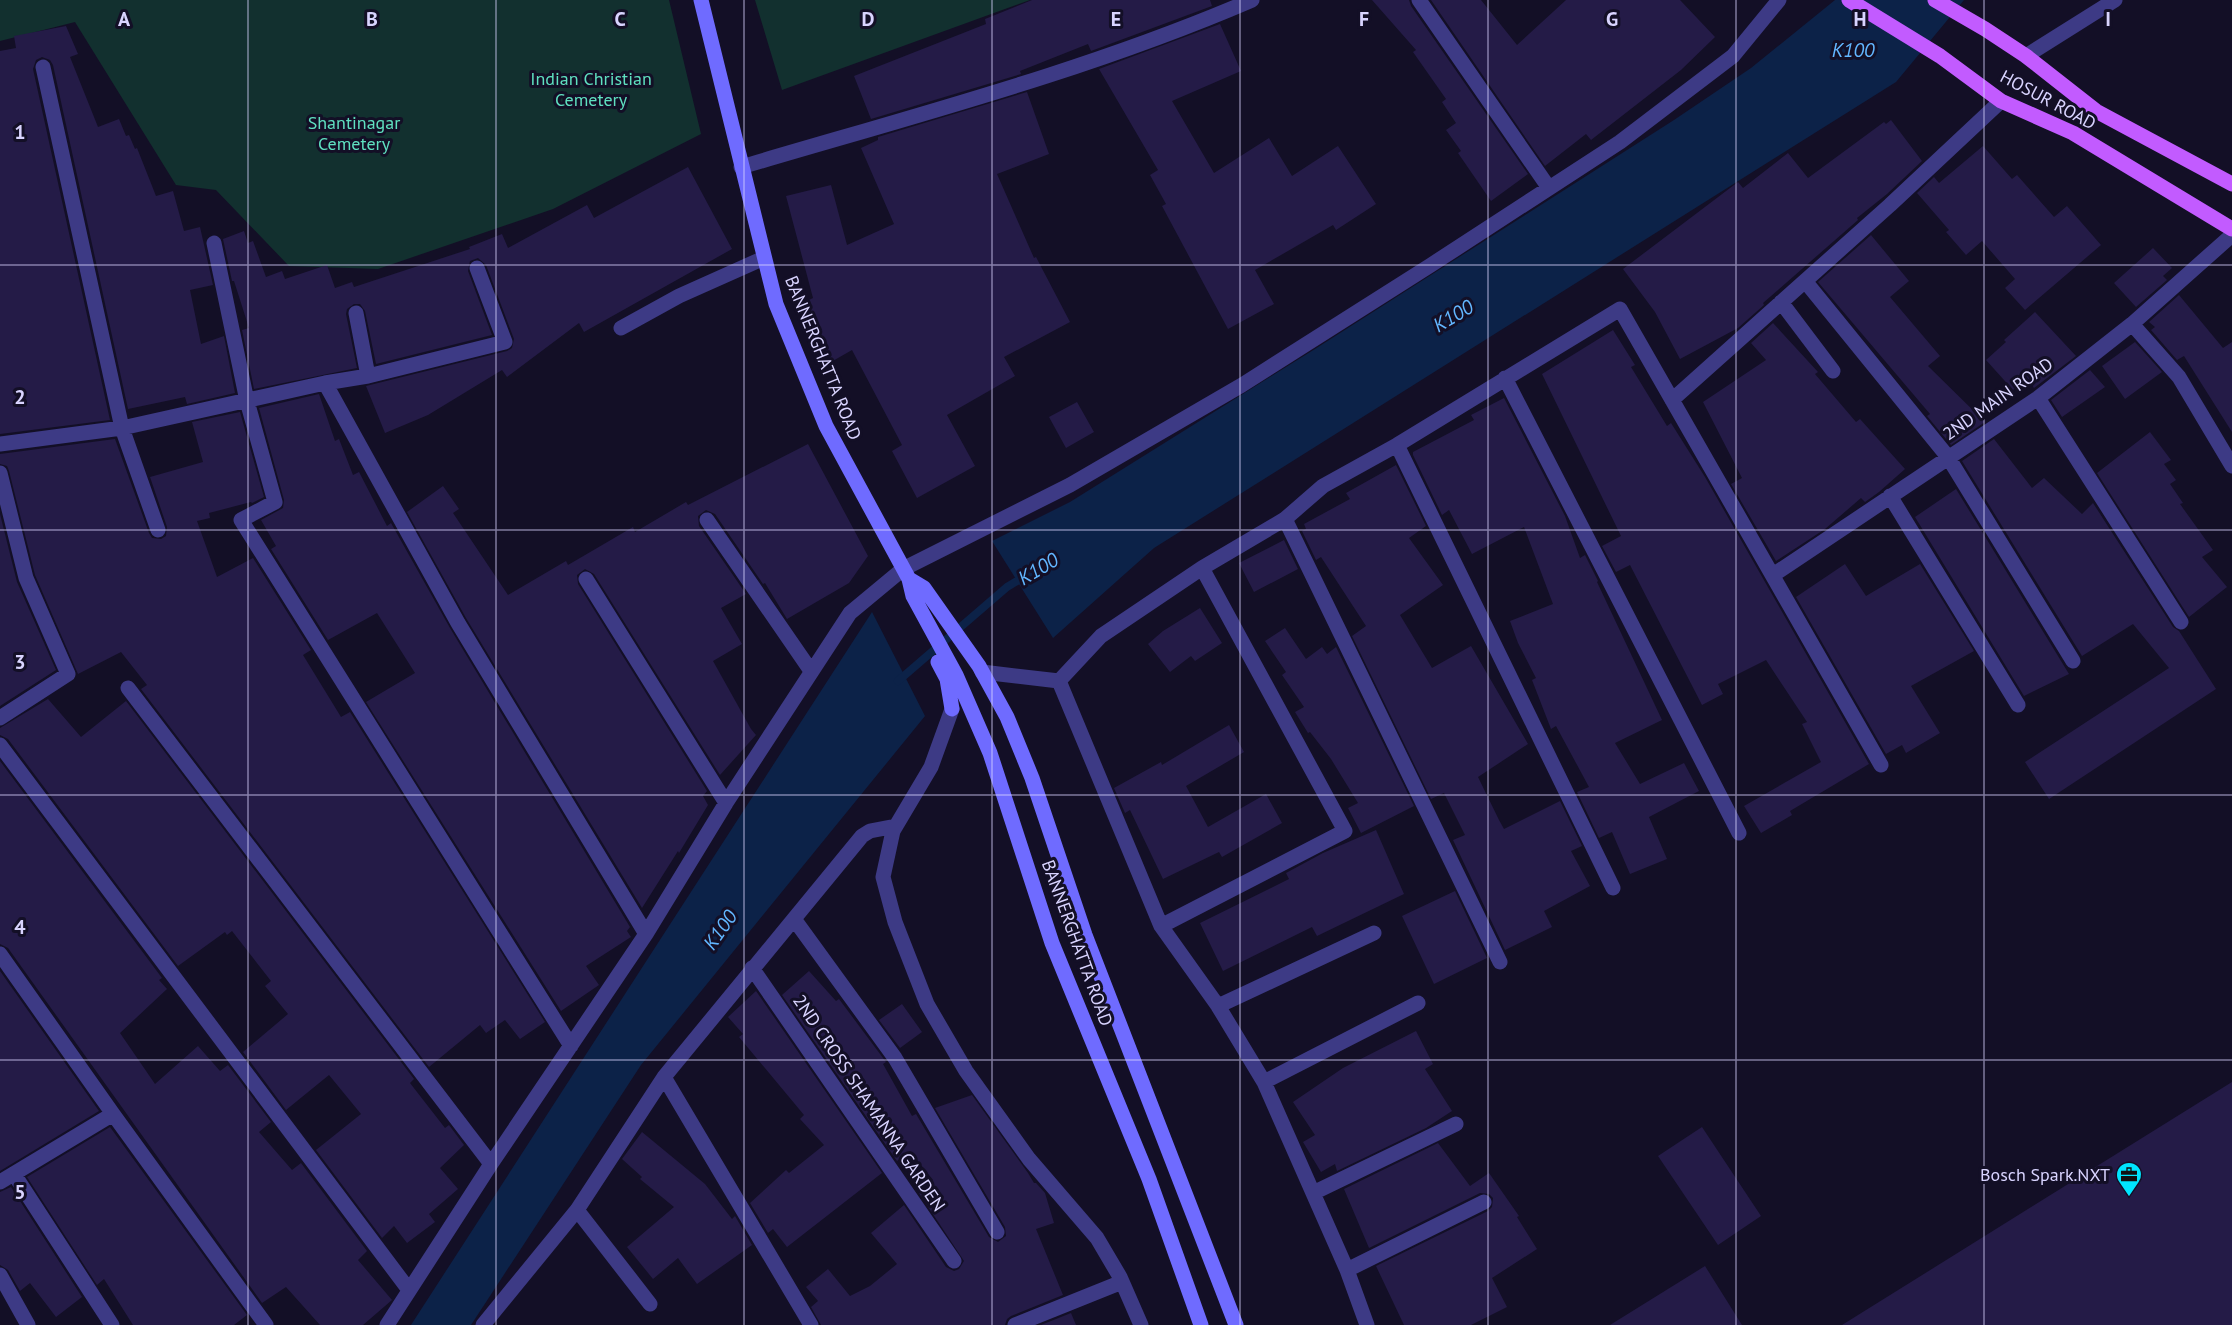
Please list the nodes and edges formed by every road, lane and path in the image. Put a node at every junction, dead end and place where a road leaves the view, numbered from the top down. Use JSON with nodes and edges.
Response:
{"nodes":[{"id":1,"x":701,"y":0,"type":"edge"},
{"id":2,"x":1252,"y":0,"type":"edge"},
{"id":3,"x":1419,"y":0,"type":"edge"},
{"id":4,"x":1779,"y":0,"type":"edge"},
{"id":5,"x":1849,"y":0,"type":"edge"},
{"id":6,"x":1935,"y":0,"type":"edge"},
{"id":7,"x":2115,"y":0,"type":"edge"},
{"id":8,"x":2026,"y":56,"type":"junction"},
{"id":9,"x":44,"y":66,"type":"dead end"},
{"id":10,"x":2001,"y":101,"type":"junction"},
{"id":11,"x":741,"y":167,"type":"junction"},
{"id":12,"x":2232,"y":184,"type":"edge"},
{"id":13,"x":1549,"y":188,"type":"junction"},
{"id":14,"x":2232,"y":229,"type":"edge"},
{"id":15,"x":2232,"y":236,"type":"edge"},
{"id":16,"x":214,"y":243,"type":"dead end"},
{"id":17,"x":764,"y":258,"type":"junction"},
{"id":18,"x":477,"y":268,"type":"dead end"},
{"id":19,"x":1805,"y":281,"type":"junction"},
{"id":20,"x":1781,"y":302,"type":"junction"},
{"id":21,"x":356,"y":314,"type":"dead end"},
{"id":22,"x":2132,"y":324,"type":"junction"},
{"id":23,"x":621,"y":328,"type":"dead end"},
{"id":24,"x":1833,"y":370,"type":"dead end"},
{"id":25,"x":368,"y":376,"type":"junction"},
{"id":26,"x":1505,"y":378,"type":"junction"},
{"id":27,"x":325,"y":383,"type":"junction"},
{"id":28,"x":2038,"y":398,"type":"junction"},
{"id":29,"x":1672,"y":399,"type":"junction"},
{"id":30,"x":247,"y":401,"type":"junction"},
{"id":31,"x":122,"y":428,"type":"junction"},
{"id":32,"x":0,"y":444,"type":"edge"},
{"id":33,"x":1396,"y":445,"type":"junction"},
{"id":34,"x":1948,"y":457,"type":"junction"},
{"id":35,"x":2232,"y":466,"type":"edge"},
{"id":36,"x":0,"y":473,"type":"edge"},
{"id":37,"x":1890,"y":496,"type":"junction"},
{"id":38,"x":1285,"y":519,"type":"junction"},
{"id":39,"x":707,"y":520,"type":"dead end"},
{"id":40,"x":158,"y":530,"type":"dead end"},
{"id":41,"x":1202,"y":568,"type":"junction"},
{"id":42,"x":906,"y":574,"type":"junction"},
{"id":43,"x":1773,"y":575,"type":"junction"},
{"id":44,"x":586,"y":579,"type":"dead end"},
{"id":45,"x":2181,"y":622,"type":"dead end"},
{"id":46,"x":2073,"y":661,"type":"dead end"},
{"id":47,"x":980,"y":669,"type":"junction"},
{"id":48,"x":811,"y":671,"type":"junction"},
{"id":49,"x":951,"y":677,"type":"junction"},
{"id":50,"x":1059,"y":681,"type":"junction"},
{"id":51,"x":128,"y":688,"type":"dead end"},
{"id":52,"x":2018,"y":705,"type":"dead end"},
{"id":53,"x":952,"y":709,"type":"joint"},
{"id":54,"x":0,"y":718,"type":"edge"},
{"id":55,"x":0,"y":745,"type":"edge"},
{"id":56,"x":1881,"y":765,"type":"dead end"},
{"id":57,"x":726,"y":803,"type":"junction"},
{"id":58,"x":896,"y":826,"type":"junction"},
{"id":59,"x":1739,"y":833,"type":"dead end"},
{"id":60,"x":1612,"y":888,"type":"dead end"},
{"id":61,"x":794,"y":919,"type":"junction"},
{"id":62,"x":1161,"y":926,"type":"junction"},
{"id":63,"x":1374,"y":933,"type":"dead end"},
{"id":64,"x":646,"y":934,"type":"junction"},
{"id":65,"x":0,"y":954,"type":"edge"},
{"id":66,"x":1500,"y":962,"type":"dead end"},
{"id":67,"x":752,"y":968,"type":"junction"},
{"id":68,"x":6,"y":974,"type":"edge"},
{"id":69,"x":1418,"y":1003,"type":"dead end"},
{"id":70,"x":1218,"y":1006,"type":"junction"},
{"id":71,"x":572,"y":1046,"type":"junction"},
{"id":72,"x":664,"y":1077,"type":"junction"},
{"id":73,"x":1264,"y":1082,"type":"junction"},
{"id":74,"x":113,"y":1114,"type":"junction"},
{"id":75,"x":1456,"y":1124,"type":"dead end"},
{"id":76,"x":491,"y":1164,"type":"junction"},
{"id":77,"x":14,"y":1174,"type":"junction"},
{"id":78,"x":0,"y":1182,"type":"edge"},
{"id":79,"x":1313,"y":1193,"type":"junction"},
{"id":80,"x":1484,"y":1202,"type":"dead end"},
{"id":81,"x":577,"y":1210,"type":"junction"},
{"id":82,"x":997,"y":1232,"type":"dead end"},
{"id":83,"x":954,"y":1261,"type":"dead end"},
{"id":84,"x":1347,"y":1270,"type":"junction"},
{"id":85,"x":0,"y":1275,"type":"edge"},
{"id":86,"x":1122,"y":1282,"type":"junction"},
{"id":87,"x":410,"y":1290,"type":"junction"},
{"id":88,"x":650,"y":1304,"type":"dead end"},
{"id":89,"x":28,"y":1325,"type":"edge"},
{"id":90,"x":112,"y":1325,"type":"edge"},
{"id":91,"x":266,"y":1325,"type":"edge"},
{"id":92,"x":387,"y":1325,"type":"edge"},
{"id":93,"x":483,"y":1325,"type":"edge"},
{"id":94,"x":811,"y":1325,"type":"edge"},
{"id":95,"x":1015,"y":1325,"type":"edge"},
{"id":96,"x":1141,"y":1325,"type":"edge"},
{"id":97,"x":1201,"y":1325,"type":"edge"},
{"id":98,"x":1236,"y":1325,"type":"edge"},
{"id":99,"x":1367,"y":1325,"type":"edge"}],
"edges":[{"from":1,"to":11,"type":"main road","name":"BANNERGHATTA ROAD"},
{"from":2,"to":11,"type":"street"},
{"from":3,"to":13,"type":"street"},
{"from":4,"to":13,"type":"street"},
{"from":5,"to":10,"type":"main road","name":"HOSUR ROAD"},
{"from":6,"to":8,"type":"main road","name":"HOSUR ROAD"},
{"from":7,"to":8,"type":"street"},
{"from":8,"to":12,"type":"main road","name":"HOSUR ROAD"},
{"from":9,"to":31,"type":"street"},
{"from":10,"to":14,"type":"main road","name":"HOSUR ROAD"},
{"from":10,"to":19,"type":"street"},
{"from":11,"to":17,"type":"main road","name":"BANNERGHATTA ROAD"},
{"from":13,"to":42,"type":"street"},
{"from":15,"to":22,"type":"street","name":"2ND MAIN ROAD"},
{"from":16,"to":30,"type":"street"},
{"from":17,"to":23,"type":"street"},
{"from":17,"to":42,"type":"main road","name":"BANNERGHATTA ROAD"},
{"from":18,"to":25,"type":"street"},
{"from":19,"to":20,"type":"street"},
{"from":19,"to":34,"type":"street"},
{"from":20,"to":24,"type":"street"},
{"from":20,"to":29,"type":"street"},
{"from":21,"to":25,"type":"street"},
{"from":22,"to":28,"type":"street","name":"2ND MAIN ROAD"},
{"from":22,"to":35,"type":"street"},
{"from":25,"to":27,"type":"street"},
{"from":26,"to":29,"type":"street"},
{"from":26,"to":33,"type":"street"},
{"from":26,"to":59,"type":"street"},
{"from":27,"to":30,"type":"street"},
{"from":27,"to":64,"type":"street"},
{"from":28,"to":34,"type":"street","name":"2ND MAIN ROAD"},
{"from":28,"to":45,"type":"street"},
{"from":29,"to":43,"type":"street"},
{"from":30,"to":31,"type":"street"},
{"from":30,"to":71,"type":"street"},
{"from":31,"to":32,"type":"street"},
{"from":31,"to":40,"type":"street"},
{"from":33,"to":38,"type":"street"},
{"from":33,"to":60,"type":"street"},
{"from":34,"to":37,"type":"street","name":"2ND MAIN ROAD"},
{"from":34,"to":46,"type":"street"},
{"from":36,"to":54,"type":"street"},
{"from":37,"to":43,"type":"street","name":"2ND MAIN ROAD"},
{"from":37,"to":52,"type":"street"},
{"from":38,"to":41,"type":"street"},
{"from":38,"to":66,"type":"street"},
{"from":39,"to":48,"type":"street"},
{"from":41,"to":50,"type":"street"},
{"from":41,"to":62,"type":"street"},
{"from":42,"to":47,"type":"main road"},
{"from":42,"to":48,"type":"street"},
{"from":42,"to":49,"type":"main road","name":"BANNERGHATTA ROAD"},
{"from":43,"to":56,"type":"street"},
{"from":44,"to":57,"type":"street"},
{"from":47,"to":50,"type":"street"},
{"from":47,"to":98,"type":"main road"},
{"from":48,"to":57,"type":"street"},
{"from":49,"to":53,"type":"main road","name":"BANNERGHATTA ROAD"},
{"from":49,"to":97,"type":"main road","name":"BANNERGHATTA ROAD"},
{"from":50,"to":62,"type":"street"},
{"from":51,"to":76,"type":"street"},
{"from":53,"to":58,"type":"street"},
{"from":55,"to":87,"type":"street"},
{"from":57,"to":64,"type":"street"},
{"from":58,"to":61,"type":"street"},
{"from":58,"to":86,"type":"street"},
{"from":61,"to":67,"type":"street"},
{"from":61,"to":82,"type":"street"},
{"from":62,"to":70,"type":"street"},
{"from":63,"to":70,"type":"street"},
{"from":64,"to":71,"type":"street"},
{"from":65,"to":68,"type":"street"},
{"from":67,"to":72,"type":"street"},
{"from":67,"to":83,"type":"street","name":"2ND CROSS SHAMANNA GARDEN"},
{"from":68,"to":74,"type":"street"},
{"from":69,"to":73,"type":"street"},
{"from":70,"to":73,"type":"street"},
{"from":71,"to":76,"type":"street"},
{"from":72,"to":81,"type":"street"},
{"from":72,"to":94,"type":"street"},
{"from":73,"to":79,"type":"street"},
{"from":74,"to":77,"type":"street"},
{"from":74,"to":91,"type":"street"},
{"from":75,"to":79,"type":"street"},
{"from":76,"to":87,"type":"street"},
{"from":77,"to":78,"type":"street"},
{"from":77,"to":90,"type":"street"},
{"from":79,"to":84,"type":"street"},
{"from":80,"to":84,"type":"street"},
{"from":81,"to":88,"type":"street"},
{"from":81,"to":93,"type":"street"},
{"from":84,"to":99,"type":"street"},
{"from":85,"to":89,"type":"street"},
{"from":86,"to":95,"type":"street"},
{"from":86,"to":96,"type":"street"},
{"from":87,"to":92,"type":"street"}]}
